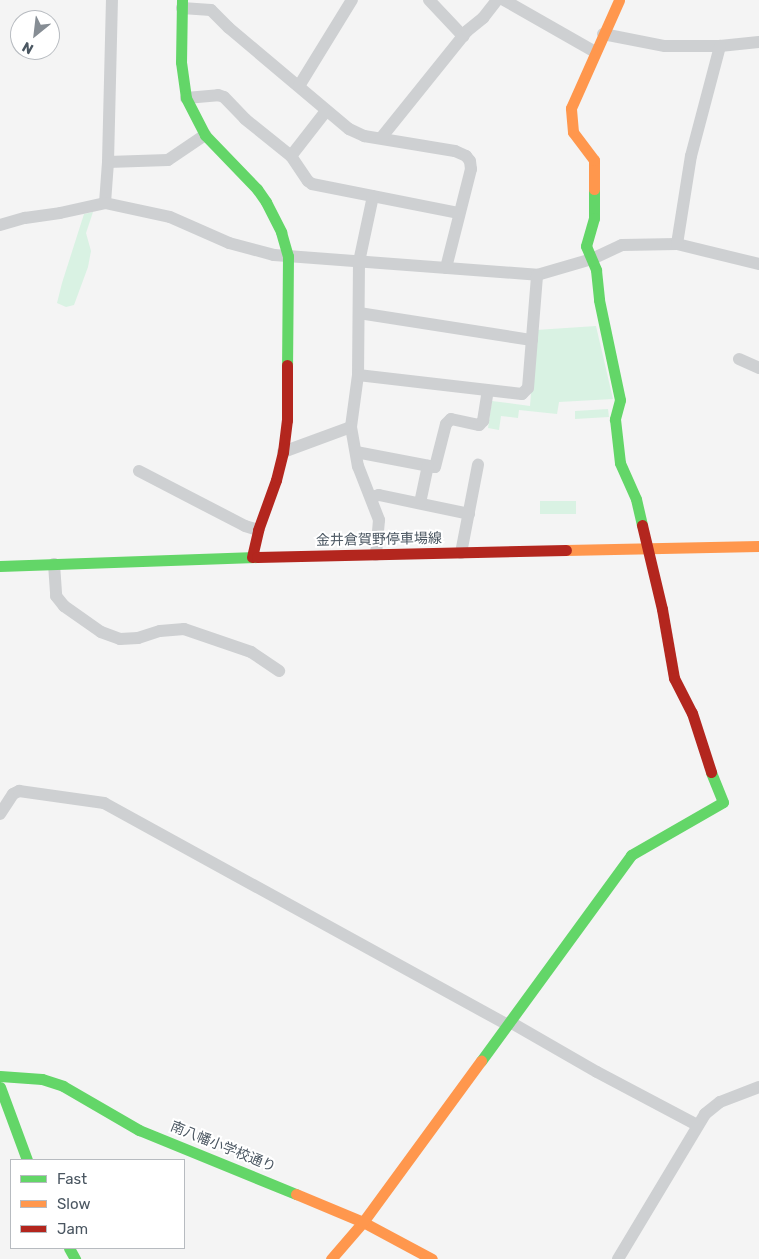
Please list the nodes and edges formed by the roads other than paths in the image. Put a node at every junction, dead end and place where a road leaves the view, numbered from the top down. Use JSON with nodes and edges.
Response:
{"nodes":[{"id":1,"x":112,"y":0,"type":"edge"},
{"id":2,"x":352,"y":0,"type":"edge"},
{"id":3,"x":429,"y":0,"type":"edge"},
{"id":4,"x":497,"y":0,"type":"edge"},
{"id":5,"x":504,"y":0,"type":"edge"},
{"id":6,"x":619,"y":0,"type":"edge"},
{"id":7,"x":182,"y":4,"type":"edge"},
{"id":8,"x":603,"y":34,"type":"junction"},
{"id":9,"x":463,"y":36,"type":"junction"},
{"id":10,"x":759,"y":42,"type":"edge"},
{"id":11,"x":720,"y":46,"type":"junction"},
{"id":12,"x":595,"y":52,"type":"junction"},
{"id":13,"x":299,"y":86,"type":"junction"},
{"id":14,"x":186,"y":98,"type":"junction"},
{"id":15,"x":326,"y":111,"type":"junction"},
{"id":16,"x":205,"y":135,"type":"junction"},
{"id":17,"x":381,"y":138,"type":"junction"},
{"id":18,"x":291,"y":156,"type":"junction"},
{"id":19,"x":108,"y":162,"type":"junction"},
{"id":20,"x":373,"y":196,"type":"junction"},
{"id":21,"x":105,"y":203,"type":"junction"},
{"id":22,"x":459,"y":213,"type":"junction"},
{"id":23,"x":0,"y":225,"type":"edge"},
{"id":24,"x":677,"y":244,"type":"junction"},
{"id":25,"x":288,"y":256,"type":"junction"},
{"id":26,"x":592,"y":259,"type":"junction"},
{"id":27,"x":358,"y":262,"type":"junction"},
{"id":28,"x":759,"y":264,"type":"edge"},
{"id":29,"x":446,"y":268,"type":"junction"},
{"id":30,"x":537,"y":274,"type":"junction"},
{"id":31,"x":359,"y":314,"type":"junction"},
{"id":32,"x":532,"y":340,"type":"junction"},
{"id":33,"x":739,"y":359,"type":"dead end"},
{"id":34,"x":759,"y":368,"type":"edge"},
{"id":35,"x":358,"y":375,"type":"junction"},
{"id":36,"x":488,"y":390,"type":"junction"},
{"id":37,"x":352,"y":427,"type":"junction"},
{"id":38,"x":283,"y":452,"type":"junction"},
{"id":39,"x":356,"y":452,"type":"junction"},
{"id":40,"x":478,"y":465,"type":"dead end"},
{"id":41,"x":428,"y":466,"type":"junction"},
{"id":42,"x":139,"y":470,"type":"dead end"},
{"id":43,"x":372,"y":496,"type":"junction"},
{"id":44,"x":420,"y":504,"type":"junction"},
{"id":45,"x":469,"y":514,"type":"junction"},
{"id":46,"x":258,"y":530,"type":"junction"},
{"id":47,"x":759,"y":546,"type":"edge"},
{"id":48,"x":647,"y":548,"type":"junction"},
{"id":49,"x":461,"y":553,"type":"junction"},
{"id":50,"x":376,"y":555,"type":"junction"},
{"id":51,"x":252,"y":557,"type":"junction"},
{"id":52,"x":54,"y":564,"type":"junction"},
{"id":53,"x":0,"y":566,"type":"edge"},
{"id":54,"x":279,"y":671,"type":"dead end"},
{"id":55,"x":0,"y":814,"type":"edge"},
{"id":56,"x":509,"y":1023,"type":"junction"},
{"id":57,"x":0,"y":1076,"type":"edge"},
{"id":58,"x":0,"y":1087,"type":"edge"},
{"id":59,"x":759,"y":1087,"type":"edge"},
{"id":60,"x":697,"y":1124,"type":"junction"},
{"id":61,"x":27,"y":1159,"type":"edge"},
{"id":62,"x":363,"y":1222,"type":"junction"},
{"id":63,"x":332,"y":1259,"type":"edge"},
{"id":64,"x":432,"y":1259,"type":"edge"},
{"id":65,"x":618,"y":1259,"type":"edge"}],
"edges":[{"from":1,"to":19,"type":"street"},
{"from":2,"to":13,"type":"street"},
{"from":3,"to":9,"type":"street"},
{"from":4,"to":9,"type":"street"},
{"from":5,"to":12,"type":"street"},
{"from":6,"to":8,"type":"street"},
{"from":7,"to":13,"type":"street"},
{"from":7,"to":14,"type":"street"},
{"from":8,"to":11,"type":"street"},
{"from":8,"to":12,"type":"street"},
{"from":9,"to":17,"type":"street"},
{"from":10,"to":11,"type":"street"},
{"from":11,"to":24,"type":"street"},
{"from":12,"to":26,"type":"street"},
{"from":13,"to":15,"type":"street"},
{"from":14,"to":16,"type":"street"},
{"from":14,"to":18,"type":"street"},
{"from":15,"to":17,"type":"street"},
{"from":15,"to":18,"type":"street"},
{"from":16,"to":19,"type":"street"},
{"from":16,"to":25,"type":"street"},
{"from":17,"to":22,"type":"street"},
{"from":18,"to":20,"type":"street"},
{"from":19,"to":21,"type":"street"},
{"from":20,"to":22,"type":"street"},
{"from":20,"to":27,"type":"street"},
{"from":21,"to":23,"type":"street"},
{"from":21,"to":25,"type":"street"},
{"from":22,"to":29,"type":"street"},
{"from":24,"to":26,"type":"street"},
{"from":24,"to":28,"type":"street"},
{"from":25,"to":27,"type":"street"},
{"from":25,"to":38,"type":"street"},
{"from":26,"to":30,"type":"street"},
{"from":26,"to":48,"type":"street"},
{"from":27,"to":29,"type":"street"},
{"from":27,"to":31,"type":"street"},
{"from":29,"to":30,"type":"street"},
{"from":30,"to":32,"type":"street"},
{"from":31,"to":32,"type":"street"},
{"from":31,"to":35,"type":"street"},
{"from":32,"to":36,"type":"street"},
{"from":33,"to":34,"type":"street"},
{"from":35,"to":36,"type":"street"},
{"from":35,"to":37,"type":"street"},
{"from":36,"to":41,"type":"street"},
{"from":37,"to":38,"type":"street"},
{"from":37,"to":39,"type":"street"},
{"from":38,"to":46,"type":"street"},
{"from":39,"to":41,"type":"street"},
{"from":39,"to":43,"type":"street"},
{"from":40,"to":45,"type":"street"},
{"from":41,"to":44,"type":"street"},
{"from":42,"to":46,"type":"street"},
{"from":43,"to":44,"type":"street"},
{"from":43,"to":50,"type":"street"},
{"from":44,"to":45,"type":"street"},
{"from":45,"to":49,"type":"street"},
{"from":46,"to":51,"type":"street"},
{"from":47,"to":48,"type":"street","name":"金井倉賀野停車場線"},
{"from":48,"to":49,"type":"street","name":"金井倉賀野停車場線"},
{"from":48,"to":56,"type":"street"},
{"from":49,"to":50,"type":"street","name":"金井倉賀野停車場線"},
{"from":50,"to":51,"type":"street","name":"金井倉賀野停車場線"},
{"from":51,"to":52,"type":"street","name":"金井倉賀野停車場線"},
{"from":52,"to":53,"type":"street","name":"金井倉賀野停車場線"},
{"from":52,"to":54,"type":"street"},
{"from":55,"to":56,"type":"street"},
{"from":56,"to":60,"type":"street"},
{"from":56,"to":62,"type":"street"},
{"from":57,"to":62,"type":"street","name":"南八幡小学校通り"},
{"from":58,"to":61,"type":"street"},
{"from":59,"to":60,"type":"street"},
{"from":60,"to":65,"type":"street"},
{"from":62,"to":63,"type":"street"},
{"from":62,"to":64,"type":"street","name":"南八幡小学校通り"}]}
